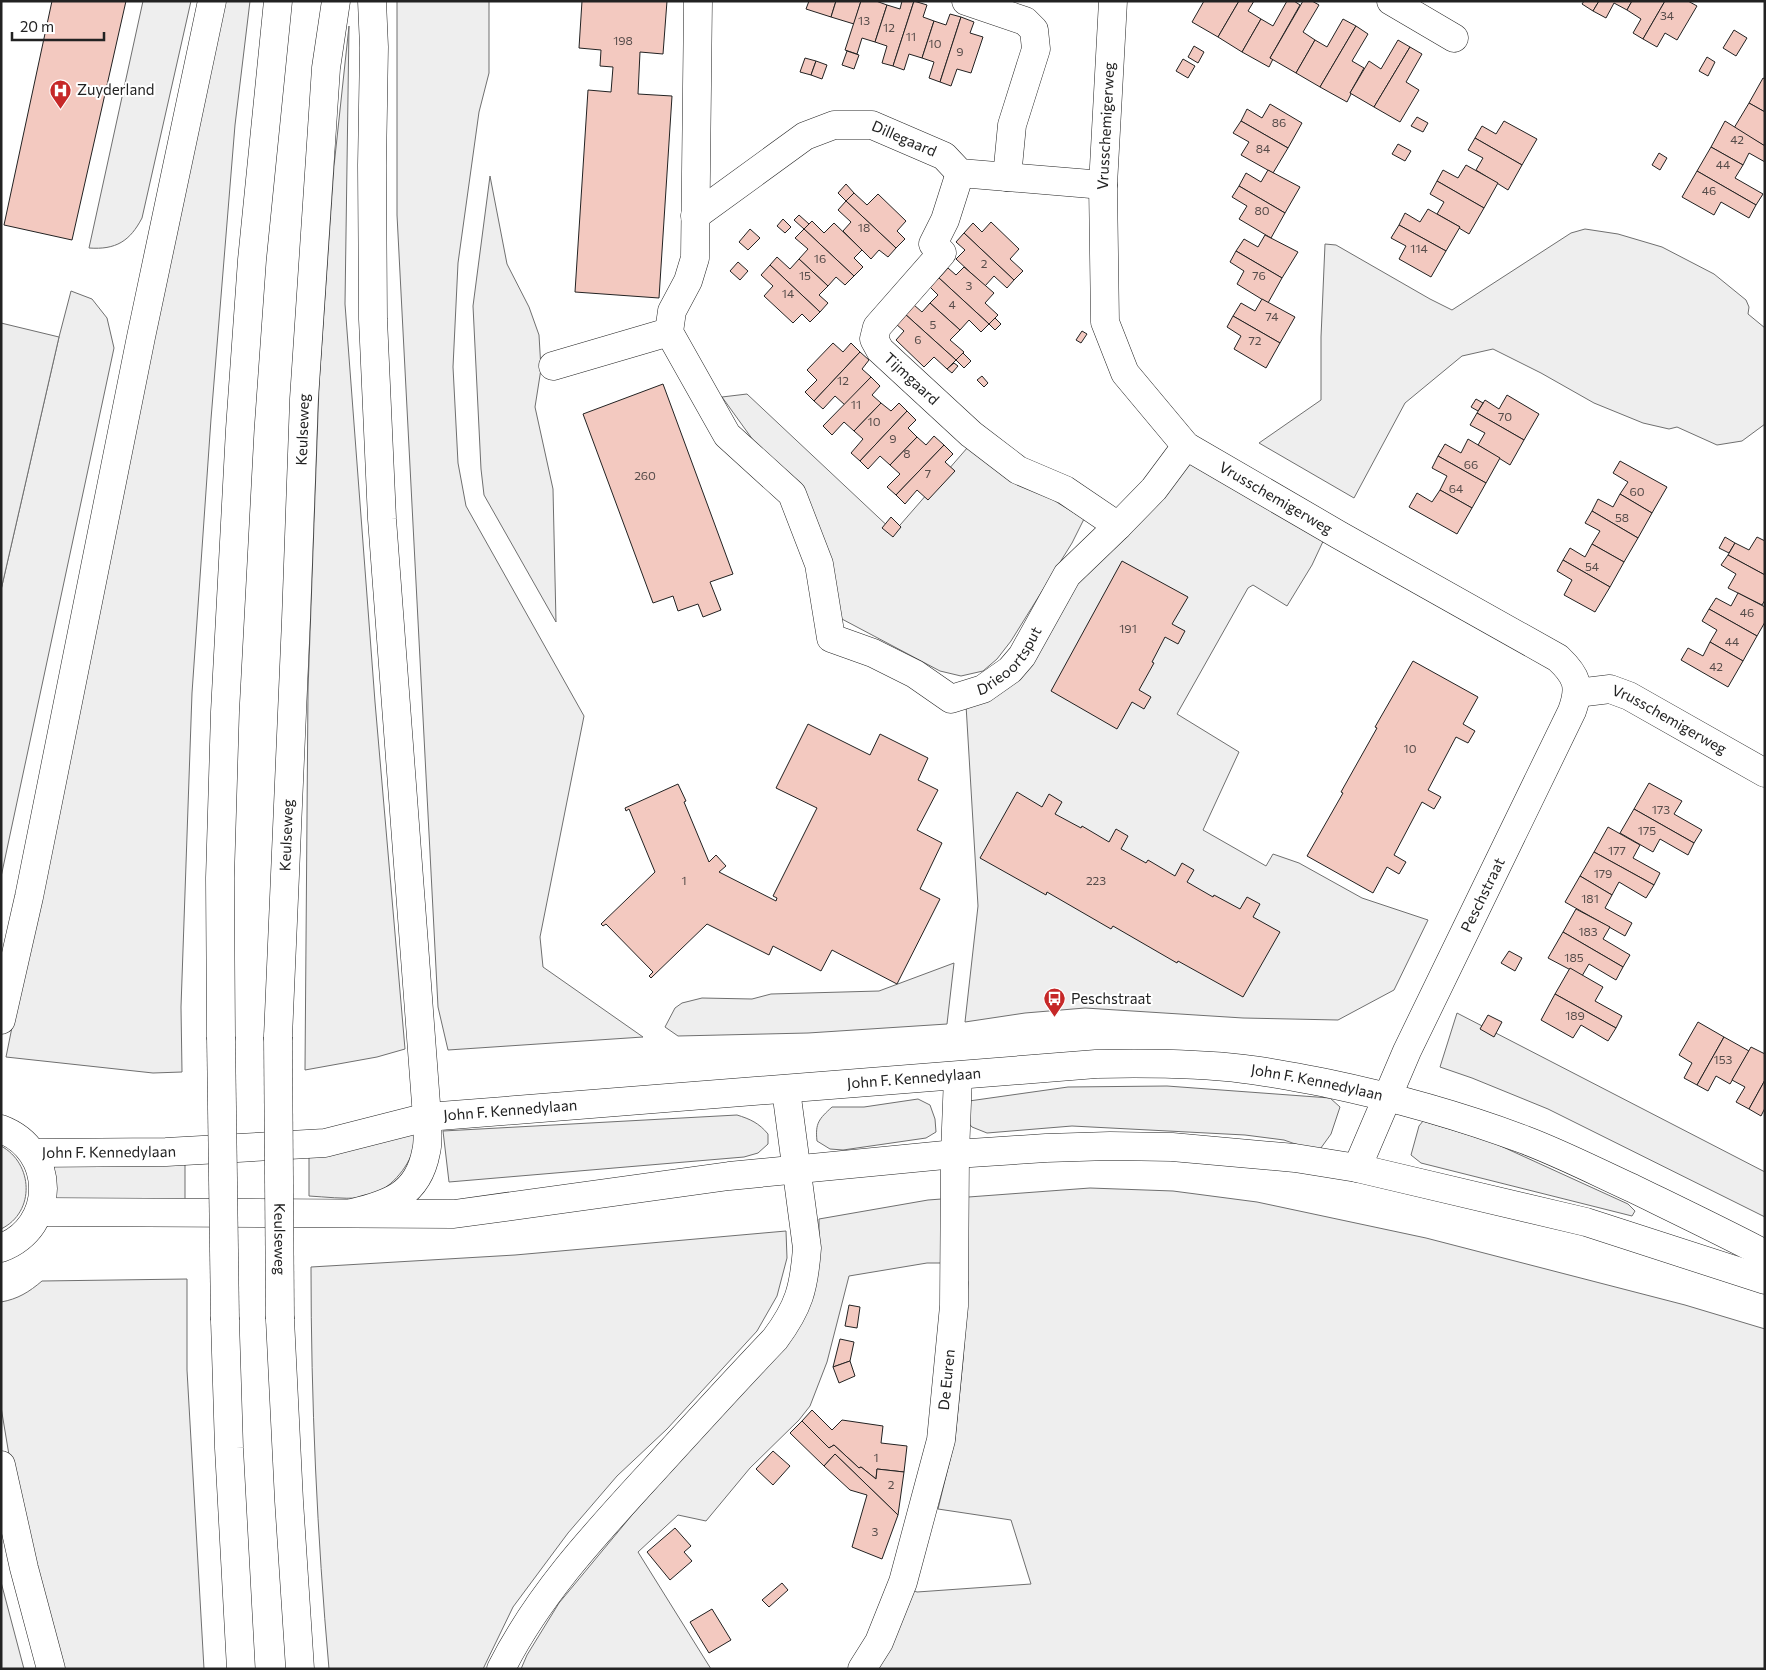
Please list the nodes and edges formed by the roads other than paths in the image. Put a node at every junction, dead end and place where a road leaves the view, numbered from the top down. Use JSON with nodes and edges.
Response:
{"nodes":[{"id":1,"x":212,"y":1,"type":"edge"},
{"id":2,"x":278,"y":1,"type":"edge"},
{"id":3,"x":336,"y":1,"type":"edge"},
{"id":4,"x":372,"y":1,"type":"edge"},
{"id":5,"x":698,"y":1,"type":"edge"},
{"id":6,"x":966,"y":1,"type":"edge"},
{"id":7,"x":1113,"y":1,"type":"edge"},
{"id":8,"x":1390,"y":1,"type":"edge"},
{"id":9,"x":1454,"y":38,"type":"dead end"},
{"id":10,"x":960,"y":173,"type":"junction"},
{"id":11,"x":1007,"y":177,"type":"junction"},
{"id":12,"x":1102,"y":185,"type":"junction"},
{"id":13,"x":695,"y":216,"type":"junction"},
{"id":14,"x":669,"y":332,"type":"junction"},
{"id":15,"x":553,"y":366,"type":"dead end"},
{"id":16,"x":1186,"y":446,"type":"junction"},
{"id":17,"x":1118,"y":526,"type":"junction"},
{"id":18,"x":1577,"y":693,"type":"junction"},
{"id":19,"x":1765,"y":773,"type":"edge"},
{"id":20,"x":5,"y":987,"type":"edge"},
{"id":21,"x":1,"y":1020,"type":"edge"},
{"id":22,"x":958,"y":1076,"type":"junction"},
{"id":23,"x":786,"y":1090,"type":"junction"},
{"id":24,"x":1388,"y":1097,"type":"junction"},
{"id":25,"x":427,"y":1117,"type":"junction"},
{"id":26,"x":1,"y":1129,"type":"edge"},
{"id":27,"x":33,"y":1153,"type":"junction"},
{"id":28,"x":955,"y":1154,"type":"junction"},
{"id":29,"x":1357,"y":1168,"type":"junction"},
{"id":30,"x":797,"y":1170,"type":"junction"},
{"id":31,"x":40,"y":1212,"type":"junction"},
{"id":32,"x":352,"y":1213,"type":"junction"},
{"id":33,"x":1,"y":1248,"type":"edge"},
{"id":34,"x":1765,"y":1254,"type":"edge"},
{"id":35,"x":1765,"y":1280,"type":"edge"},
{"id":36,"x":1,"y":1465,"type":"edge"},
{"id":37,"x":51,"y":1669,"type":"edge"},
{"id":38,"x":241,"y":1669,"type":"edge"},
{"id":39,"x":300,"y":1669,"type":"edge"},
{"id":40,"x":501,"y":1669,"type":"edge"},
{"id":41,"x":862,"y":1669,"type":"edge"}],
"edges":[{"from":1,"to":20,"type":"main road"},
{"from":2,"to":38,"type":"main road","bridge":true},
{"from":3,"to":39,"type":"main road","name":"Keulseweg","bridge":true},
{"from":4,"to":25,"type":"main road"},
{"from":5,"to":13,"type":"main road"},
{"from":6,"to":11,"type":"main road"},
{"from":7,"to":12,"type":"main road","name":"Vrusschemigerweg"},
{"from":8,"to":9,"type":"main road"},
{"from":10,"to":11,"type":"main road"},
{"from":10,"to":13,"type":"main road","name":"Dillegaard"},
{"from":10,"to":17,"type":"main road","name":"Tijmgaard"},
{"from":11,"to":12,"type":"main road"},
{"from":12,"to":16,"type":"main road","name":"Vrusschemigerweg"},
{"from":13,"to":14,"type":"main road"},
{"from":14,"to":15,"type":"main road"},
{"from":14,"to":17,"type":"main road","name":"Drieoortsput"},
{"from":16,"to":17,"type":"main road","name":"Drieoortsput"},
{"from":16,"to":18,"type":"main road","name":"Vrusschemigerweg"},
{"from":18,"to":19,"type":"main road","name":"Vrusschemigerweg"},
{"from":18,"to":24,"type":"main road","name":"Peschstraat"},
{"from":20,"to":21,"type":"main road"},
{"from":22,"to":23,"type":"main road","name":"John F. Kennedylaan"},
{"from":22,"to":24,"type":"main road","name":"John F. Kennedylaan"},
{"from":22,"to":28,"type":"main road","name":"De Euren"},
{"from":23,"to":25,"type":"main road","name":"John F. Kennedylaan"},
{"from":23,"to":30,"type":"main road"},
{"from":24,"to":29,"type":"main road","name":"Peschstraat"},
{"from":24,"to":34,"type":"main road","name":"John F. Kennedylaan"},
{"from":25,"to":27,"type":"main road","name":"John F. Kennedylaan"},
{"from":25,"to":32,"type":"main road"},
{"from":26,"to":27,"type":"main road"},
{"from":27,"to":31,"type":"main road"},
{"from":28,"to":29,"type":"main road"},
{"from":28,"to":30,"type":"main road"},
{"from":28,"to":41,"type":"main road","name":"De Euren"},
{"from":29,"to":35,"type":"main road"},
{"from":30,"to":32,"type":"main road"},
{"from":30,"to":40,"type":"main road"},
{"from":31,"to":32,"type":"main road"},
{"from":31,"to":33,"type":"main road"},
{"from":36,"to":37,"type":"main road"}]}
